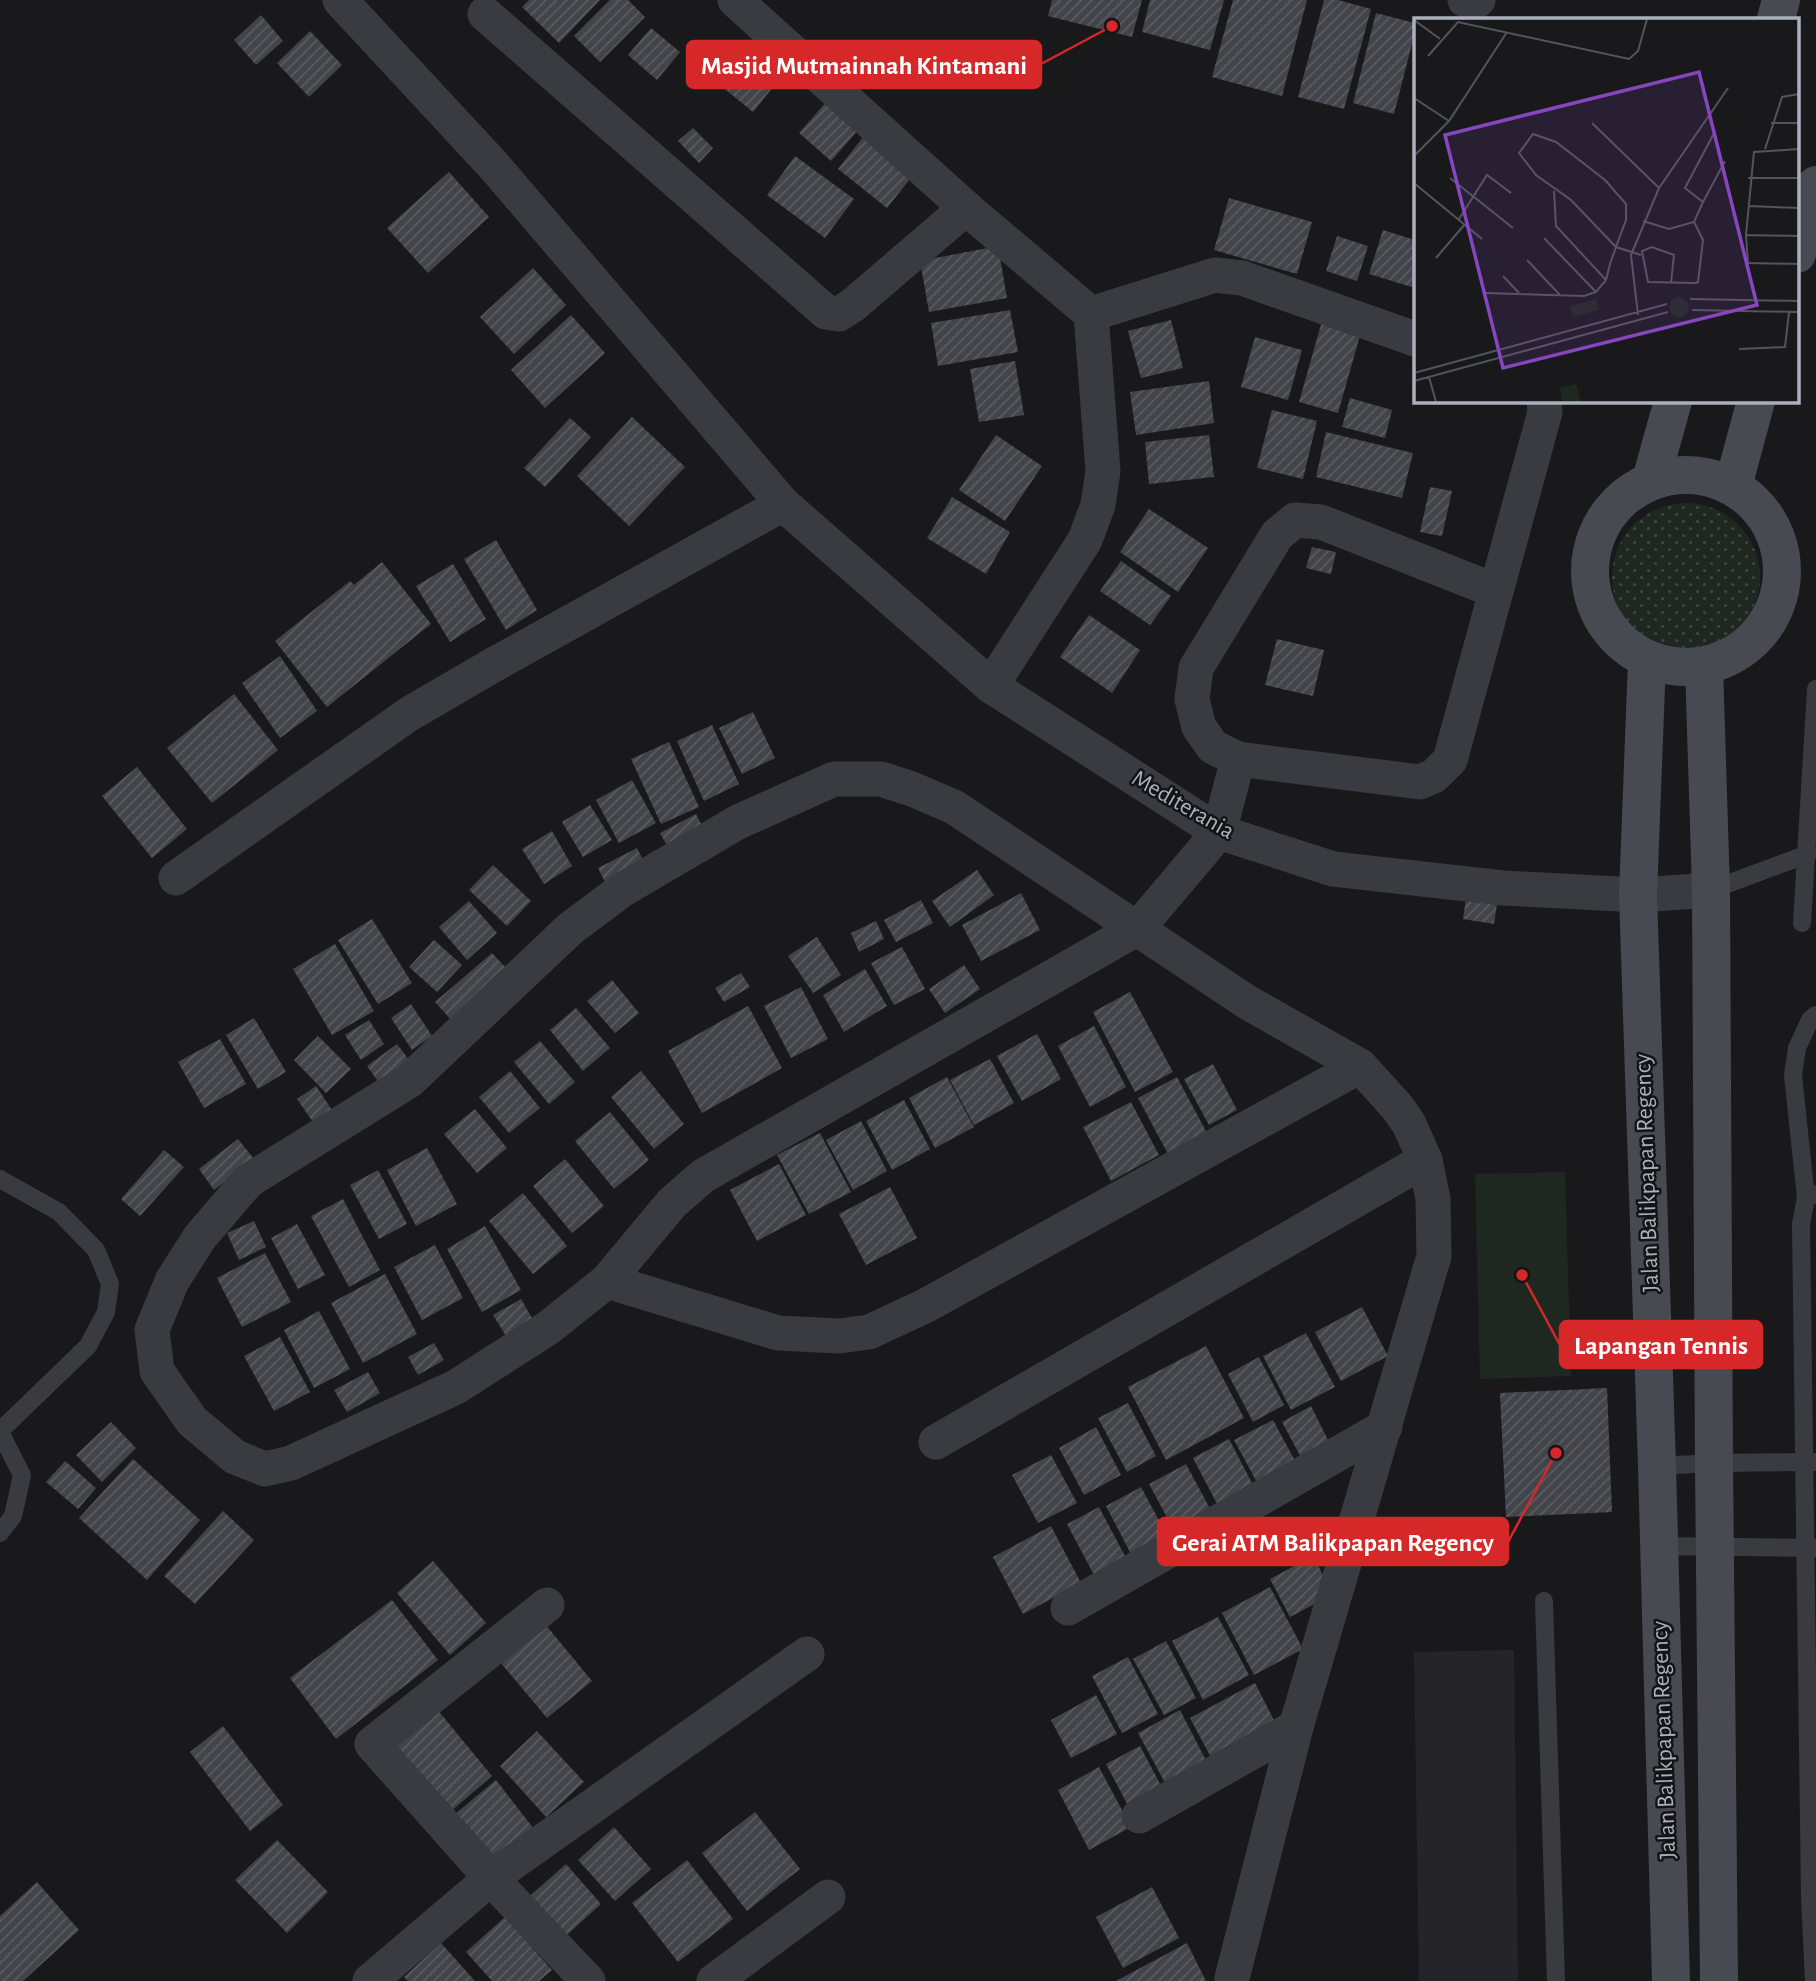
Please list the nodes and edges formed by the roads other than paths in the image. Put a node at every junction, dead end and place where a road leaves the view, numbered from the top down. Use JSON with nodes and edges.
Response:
{"nodes":[{"id":1,"x":340,"y":0,"type":"edge"},
{"id":2,"x":735,"y":0,"type":"edge"},
{"id":3,"x":1465,"y":0,"type":"edge"},
{"id":4,"x":1478,"y":0,"type":"edge"},
{"id":5,"x":1782,"y":0,"type":"edge"},
{"id":6,"x":485,"y":14,"type":"dead end"},
{"id":7,"x":1776,"y":18,"type":"edge"},
{"id":8,"x":1816,"y":185,"type":"edge"},
{"id":9,"x":966,"y":208,"type":"junction"},
{"id":10,"x":1798,"y":250,"type":"edge"},
{"id":11,"x":1091,"y":314,"type":"junction"},
{"id":12,"x":1414,"y":339,"type":"edge"},
{"id":13,"x":1544,"y":402,"type":"edge"},
{"id":14,"x":1673,"y":402,"type":"edge"},
{"id":15,"x":1756,"y":402,"type":"edge"},
{"id":16,"x":1651,"y":480,"type":"junction"},
{"id":17,"x":1733,"y":486,"type":"junction"},
{"id":18,"x":783,"y":504,"type":"junction"},
{"id":19,"x":1496,"y":591,"type":"junction"},
{"id":20,"x":1647,"y":660,"type":"junction"},
{"id":21,"x":1704,"y":666,"type":"junction"},
{"id":22,"x":991,"y":686,"type":"junction"},
{"id":23,"x":1816,"y":688,"type":"edge"},
{"id":24,"x":1238,"y":759,"type":"junction"},
{"id":25,"x":1219,"y":832,"type":"junction"},
{"id":26,"x":1808,"y":853,"type":"junction"},
{"id":27,"x":176,"y":878,"type":"dead end"},
{"id":28,"x":1711,"y":890,"type":"junction"},
{"id":29,"x":1638,"y":895,"type":"junction"},
{"id":30,"x":1802,"y":923,"type":"dead end"},
{"id":31,"x":1138,"y":928,"type":"junction"},
{"id":32,"x":1816,"y":1015,"type":"edge"},
{"id":33,"x":1360,"y":1066,"type":"junction"},
{"id":34,"x":1424,"y":1160,"type":"junction"},
{"id":35,"x":0,"y":1178,"type":"edge"},
{"id":36,"x":1811,"y":1196,"type":"edge"},
{"id":37,"x":607,"y":1281,"type":"junction"},
{"id":38,"x":1385,"y":1427,"type":"junction"},
{"id":39,"x":0,"y":1432,"type":"edge"},
{"id":40,"x":936,"y":1442,"type":"dead end"},
{"id":41,"x":1810,"y":1462,"type":"edge"},
{"id":42,"x":1714,"y":1463,"type":"junction"},
{"id":43,"x":1657,"y":1466,"type":"junction"},
{"id":44,"x":0,"y":1533,"type":"edge"},
{"id":45,"x":1659,"y":1546,"type":"junction"},
{"id":46,"x":1714,"y":1547,"type":"junction"},
{"id":47,"x":1811,"y":1548,"type":"edge"},
{"id":48,"x":1544,"y":1601,"type":"dead end"},
{"id":49,"x":547,"y":1605,"type":"dead end"},
{"id":50,"x":1068,"y":1608,"type":"dead end"},
{"id":51,"x":807,"y":1654,"type":"dead end"},
{"id":52,"x":1296,"y":1727,"type":"junction"},
{"id":53,"x":1139,"y":1816,"type":"dead end"},
{"id":54,"x":491,"y":1878,"type":"junction"},
{"id":55,"x":1813,"y":1895,"type":"edge"},
{"id":56,"x":828,"y":1897,"type":"dead end"},
{"id":57,"x":1232,"y":1978,"type":"dead end"},
{"id":58,"x":370,"y":1981,"type":"edge"},
{"id":59,"x":588,"y":1981,"type":"edge"},
{"id":60,"x":714,"y":1981,"type":"edge"},
{"id":61,"x":1556,"y":1981,"type":"edge"},
{"id":62,"x":1671,"y":1981,"type":"edge"},
{"id":63,"x":1719,"y":1981,"type":"edge"},
{"id":64,"x":1814,"y":1981,"type":"edge"}],
"edges":[{"from":1,"to":18,"type":"street","name":"Mediterania"},
{"from":2,"to":9,"type":"street"},
{"from":3,"to":4,"type":"street"},
{"from":5,"to":7,"type":"street"},
{"from":6,"to":9,"type":"street"},
{"from":8,"to":10,"type":"street"},
{"from":9,"to":11,"type":"street"},
{"from":11,"to":12,"type":"street"},
{"from":11,"to":22,"type":"street"},
{"from":13,"to":19,"type":"street"},
{"from":14,"to":16,"type":"street"},
{"from":15,"to":17,"type":"street"},
{"from":16,"to":17,"type":"street"},
{"from":16,"to":20,"type":"street"},
{"from":17,"to":21,"type":"street"},
{"from":18,"to":22,"type":"street","name":"Mediterania"},
{"from":18,"to":27,"type":"street"},
{"from":19,"to":24,"type":"street"},
{"from":19,"to":24,"type":"street"},
{"from":20,"to":21,"type":"street"},
{"from":20,"to":29,"type":"street","name":"Jalan Balikpapan Regency"},
{"from":21,"to":28,"type":"street","name":"Jalan Balikpapan Regency"},
{"from":22,"to":25,"type":"street","name":"Mediterania"},
{"from":23,"to":26,"type":"lane"},
{"from":24,"to":25,"type":"street"},
{"from":25,"to":29,"type":"street","name":"Mediterania"},
{"from":25,"to":31,"type":"street"},
{"from":26,"to":28,"type":"lane"},
{"from":26,"to":30,"type":"lane"},
{"from":28,"to":29,"type":"street","name":"Mediterania"},
{"from":28,"to":42,"type":"street","name":"Jalan Balikpapan Regency"},
{"from":29,"to":43,"type":"street","name":"Jalan Balikpapan Regency"},
{"from":31,"to":33,"type":"street"},
{"from":31,"to":37,"type":"street"},
{"from":31,"to":37,"type":"street"},
{"from":32,"to":36,"type":"lane"},
{"from":33,"to":34,"type":"street"},
{"from":33,"to":37,"type":"street"},
{"from":34,"to":38,"type":"street"},
{"from":34,"to":40,"type":"street"},
{"from":35,"to":39,"type":"lane"},
{"from":36,"to":41,"type":"lane"},
{"from":38,"to":50,"type":"street"},
{"from":38,"to":52,"type":"street"},
{"from":39,"to":44,"type":"lane"},
{"from":41,"to":42,"type":"lane"},
{"from":41,"to":47,"type":"lane"},
{"from":42,"to":43,"type":"lane"},
{"from":42,"to":46,"type":"street","name":"Jalan Balikpapan Regency"},
{"from":43,"to":45,"type":"street","name":"Jalan Balikpapan Regency"},
{"from":45,"to":46,"type":"lane"},
{"from":45,"to":62,"type":"street","name":"Jalan Balikpapan Regency"},
{"from":46,"to":47,"type":"lane"},
{"from":46,"to":63,"type":"street","name":"Jalan Balikpapan Regency"},
{"from":47,"to":55,"type":"lane"},
{"from":48,"to":61,"type":"lane"},
{"from":49,"to":54,"type":"street"},
{"from":51,"to":54,"type":"street"},
{"from":52,"to":53,"type":"street"},
{"from":52,"to":57,"type":"street"},
{"from":54,"to":58,"type":"street"},
{"from":54,"to":59,"type":"street"},
{"from":55,"to":64,"type":"lane"},
{"from":56,"to":60,"type":"street"}]}
